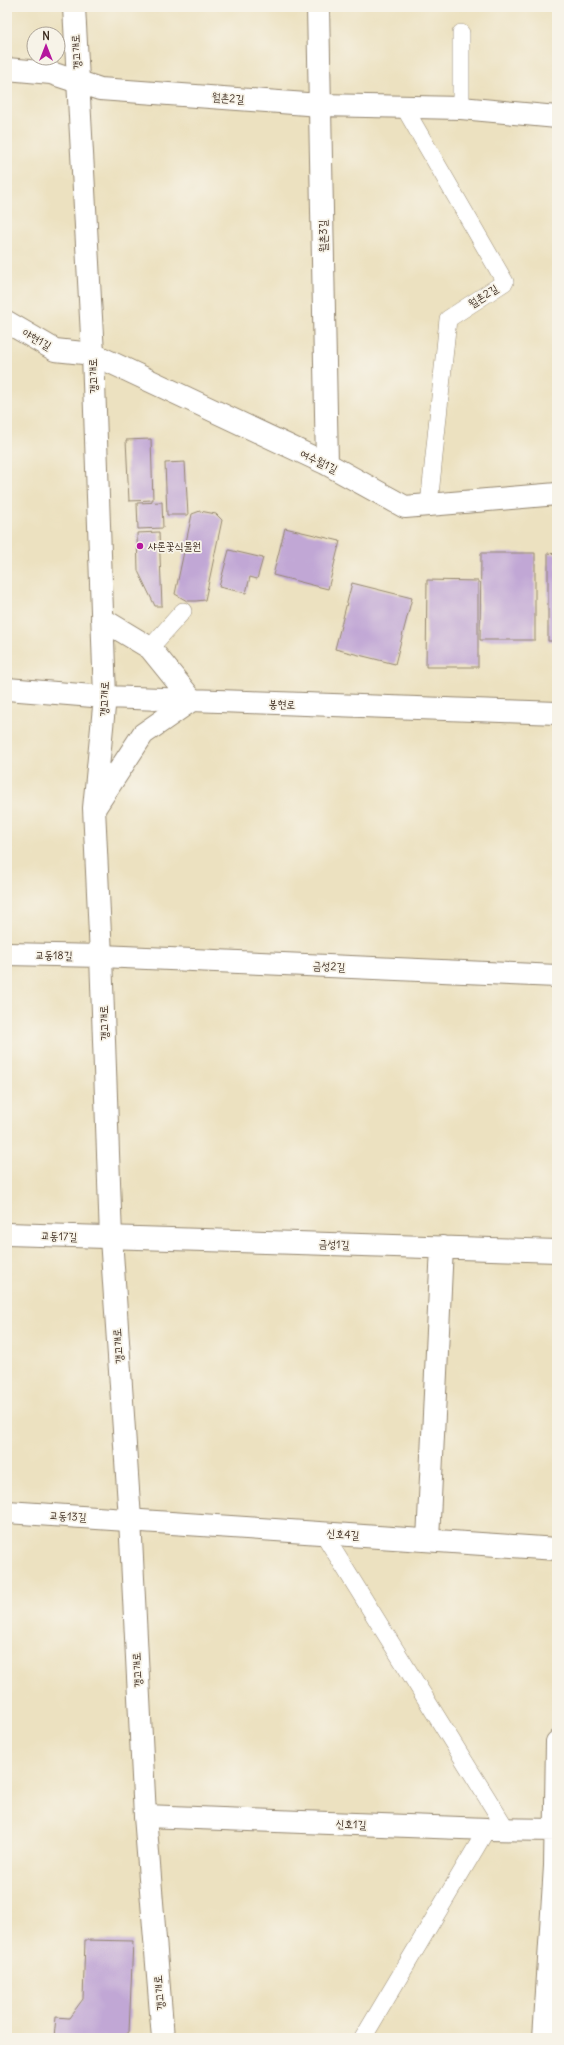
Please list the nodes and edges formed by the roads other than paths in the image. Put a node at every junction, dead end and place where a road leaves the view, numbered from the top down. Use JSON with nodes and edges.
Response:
{"nodes":[{"id":1,"x":74,"y":7,"type":"edge"},
{"id":2,"x":318,"y":7,"type":"edge"},
{"id":3,"x":461,"y":33,"type":"dead end"},
{"id":4,"x":7,"y":69,"type":"edge"},
{"id":5,"x":78,"y":81,"type":"junction"},
{"id":6,"x":320,"y":105,"type":"junction"},
{"id":7,"x":404,"y":107,"type":"junction"},
{"id":8,"x":462,"y":108,"type":"junction"},
{"id":9,"x":557,"y":117,"type":"edge"},
{"id":10,"x":7,"y":322,"type":"edge"},
{"id":11,"x":93,"y":354,"type":"junction"},
{"id":12,"x":327,"y":464,"type":"junction"},
{"id":13,"x":557,"y":494,"type":"edge"},
{"id":14,"x":429,"y":505,"type":"junction"},
{"id":15,"x":183,"y":611,"type":"dead end"},
{"id":16,"x":102,"y":619,"type":"junction"},
{"id":17,"x":150,"y":648,"type":"junction"},
{"id":18,"x":7,"y":689,"type":"edge"},
{"id":19,"x":105,"y":697,"type":"junction"},
{"id":20,"x":192,"y":700,"type":"junction"},
{"id":21,"x":557,"y":713,"type":"edge"},
{"id":22,"x":94,"y":808,"type":"junction"},
{"id":23,"x":7,"y":954,"type":"edge"},
{"id":24,"x":101,"y":956,"type":"junction"},
{"id":25,"x":557,"y":976,"type":"edge"},
{"id":26,"x":7,"y":1234,"type":"edge"},
{"id":27,"x":111,"y":1238,"type":"junction"},
{"id":28,"x":442,"y":1247,"type":"junction"},
{"id":29,"x":557,"y":1251,"type":"edge"},
{"id":30,"x":7,"y":1512,"type":"edge"},
{"id":31,"x":130,"y":1519,"type":"junction"},
{"id":32,"x":323,"y":1533,"type":"junction"},
{"id":33,"x":428,"y":1540,"type":"junction"},
{"id":34,"x":557,"y":1549,"type":"edge"},
{"id":35,"x":557,"y":1742,"type":"edge"},
{"id":36,"x":145,"y":1816,"type":"junction"},
{"id":37,"x":497,"y":1829,"type":"junction"},
{"id":38,"x":556,"y":1829,"type":"edge"},
{"id":39,"x":556,"y":1866,"type":"edge"},
{"id":40,"x":163,"y":2038,"type":"edge"},
{"id":41,"x":363,"y":2038,"type":"edge"},
{"id":42,"x":544,"y":2038,"type":"edge"}],
"edges":[{"from":1,"to":5,"type":"street","name":"갱고개로"},
{"from":2,"to":6,"type":"street","name":"월촌3길"},
{"from":3,"to":8,"type":"lane"},
{"from":4,"to":5,"type":"street","name":"월촌2길"},
{"from":5,"to":6,"type":"street","name":"월촌2길"},
{"from":5,"to":11,"type":"street","name":"갱고개로"},
{"from":6,"to":7,"type":"street","name":"월촌2길"},
{"from":6,"to":12,"type":"street","name":"월촌3길"},
{"from":7,"to":8,"type":"street","name":"월촌2길"},
{"from":7,"to":14,"type":"lane","name":"월촌2길"},
{"from":8,"to":9,"type":"street","name":"월촌2길"},
{"from":10,"to":11,"type":"street","name":"야현1길"},
{"from":11,"to":12,"type":"street","name":"여수월1길"},
{"from":11,"to":16,"type":"street","name":"갱고개로"},
{"from":12,"to":14,"type":"street","name":"여수월1길"},
{"from":13,"to":14,"type":"street","name":"여수월1길"},
{"from":15,"to":17,"type":"lane"},
{"from":16,"to":17,"type":"street"},
{"from":16,"to":19,"type":"street","name":"갱고개로"},
{"from":17,"to":20,"type":"street"},
{"from":18,"to":19,"type":"street","name":"봉현로"},
{"from":19,"to":20,"type":"street","name":"봉현로"},
{"from":19,"to":22,"type":"street","name":"갱고개로"},
{"from":20,"to":21,"type":"street","name":"봉현로"},
{"from":20,"to":22,"type":"street"},
{"from":22,"to":24,"type":"street","name":"갱고개로"},
{"from":23,"to":24,"type":"street","name":"교동18길"},
{"from":24,"to":25,"type":"street","name":"금성2길"},
{"from":24,"to":27,"type":"street","name":"갱고개로"},
{"from":26,"to":27,"type":"street","name":"교동17길"},
{"from":27,"to":28,"type":"street","name":"금성1길"},
{"from":27,"to":31,"type":"street","name":"갱고개로"},
{"from":28,"to":29,"type":"street","name":"금성1길"},
{"from":28,"to":33,"type":"street"},
{"from":30,"to":31,"type":"street","name":"교동13길"},
{"from":31,"to":32,"type":"street","name":"신호4길"},
{"from":31,"to":36,"type":"street","name":"갱고개로"},
{"from":32,"to":33,"type":"street","name":"신호4길"},
{"from":32,"to":37,"type":"lane"},
{"from":33,"to":34,"type":"street","name":"신호4길"},
{"from":35,"to":38,"type":"street"},
{"from":36,"to":37,"type":"street","name":"신호1길"},
{"from":36,"to":40,"type":"street","name":"갱고개로"},
{"from":37,"to":38,"type":"street","name":"신호1길"},
{"from":37,"to":41,"type":"lane"},
{"from":38,"to":39,"type":"street"},
{"from":39,"to":42,"type":"street"}]}
